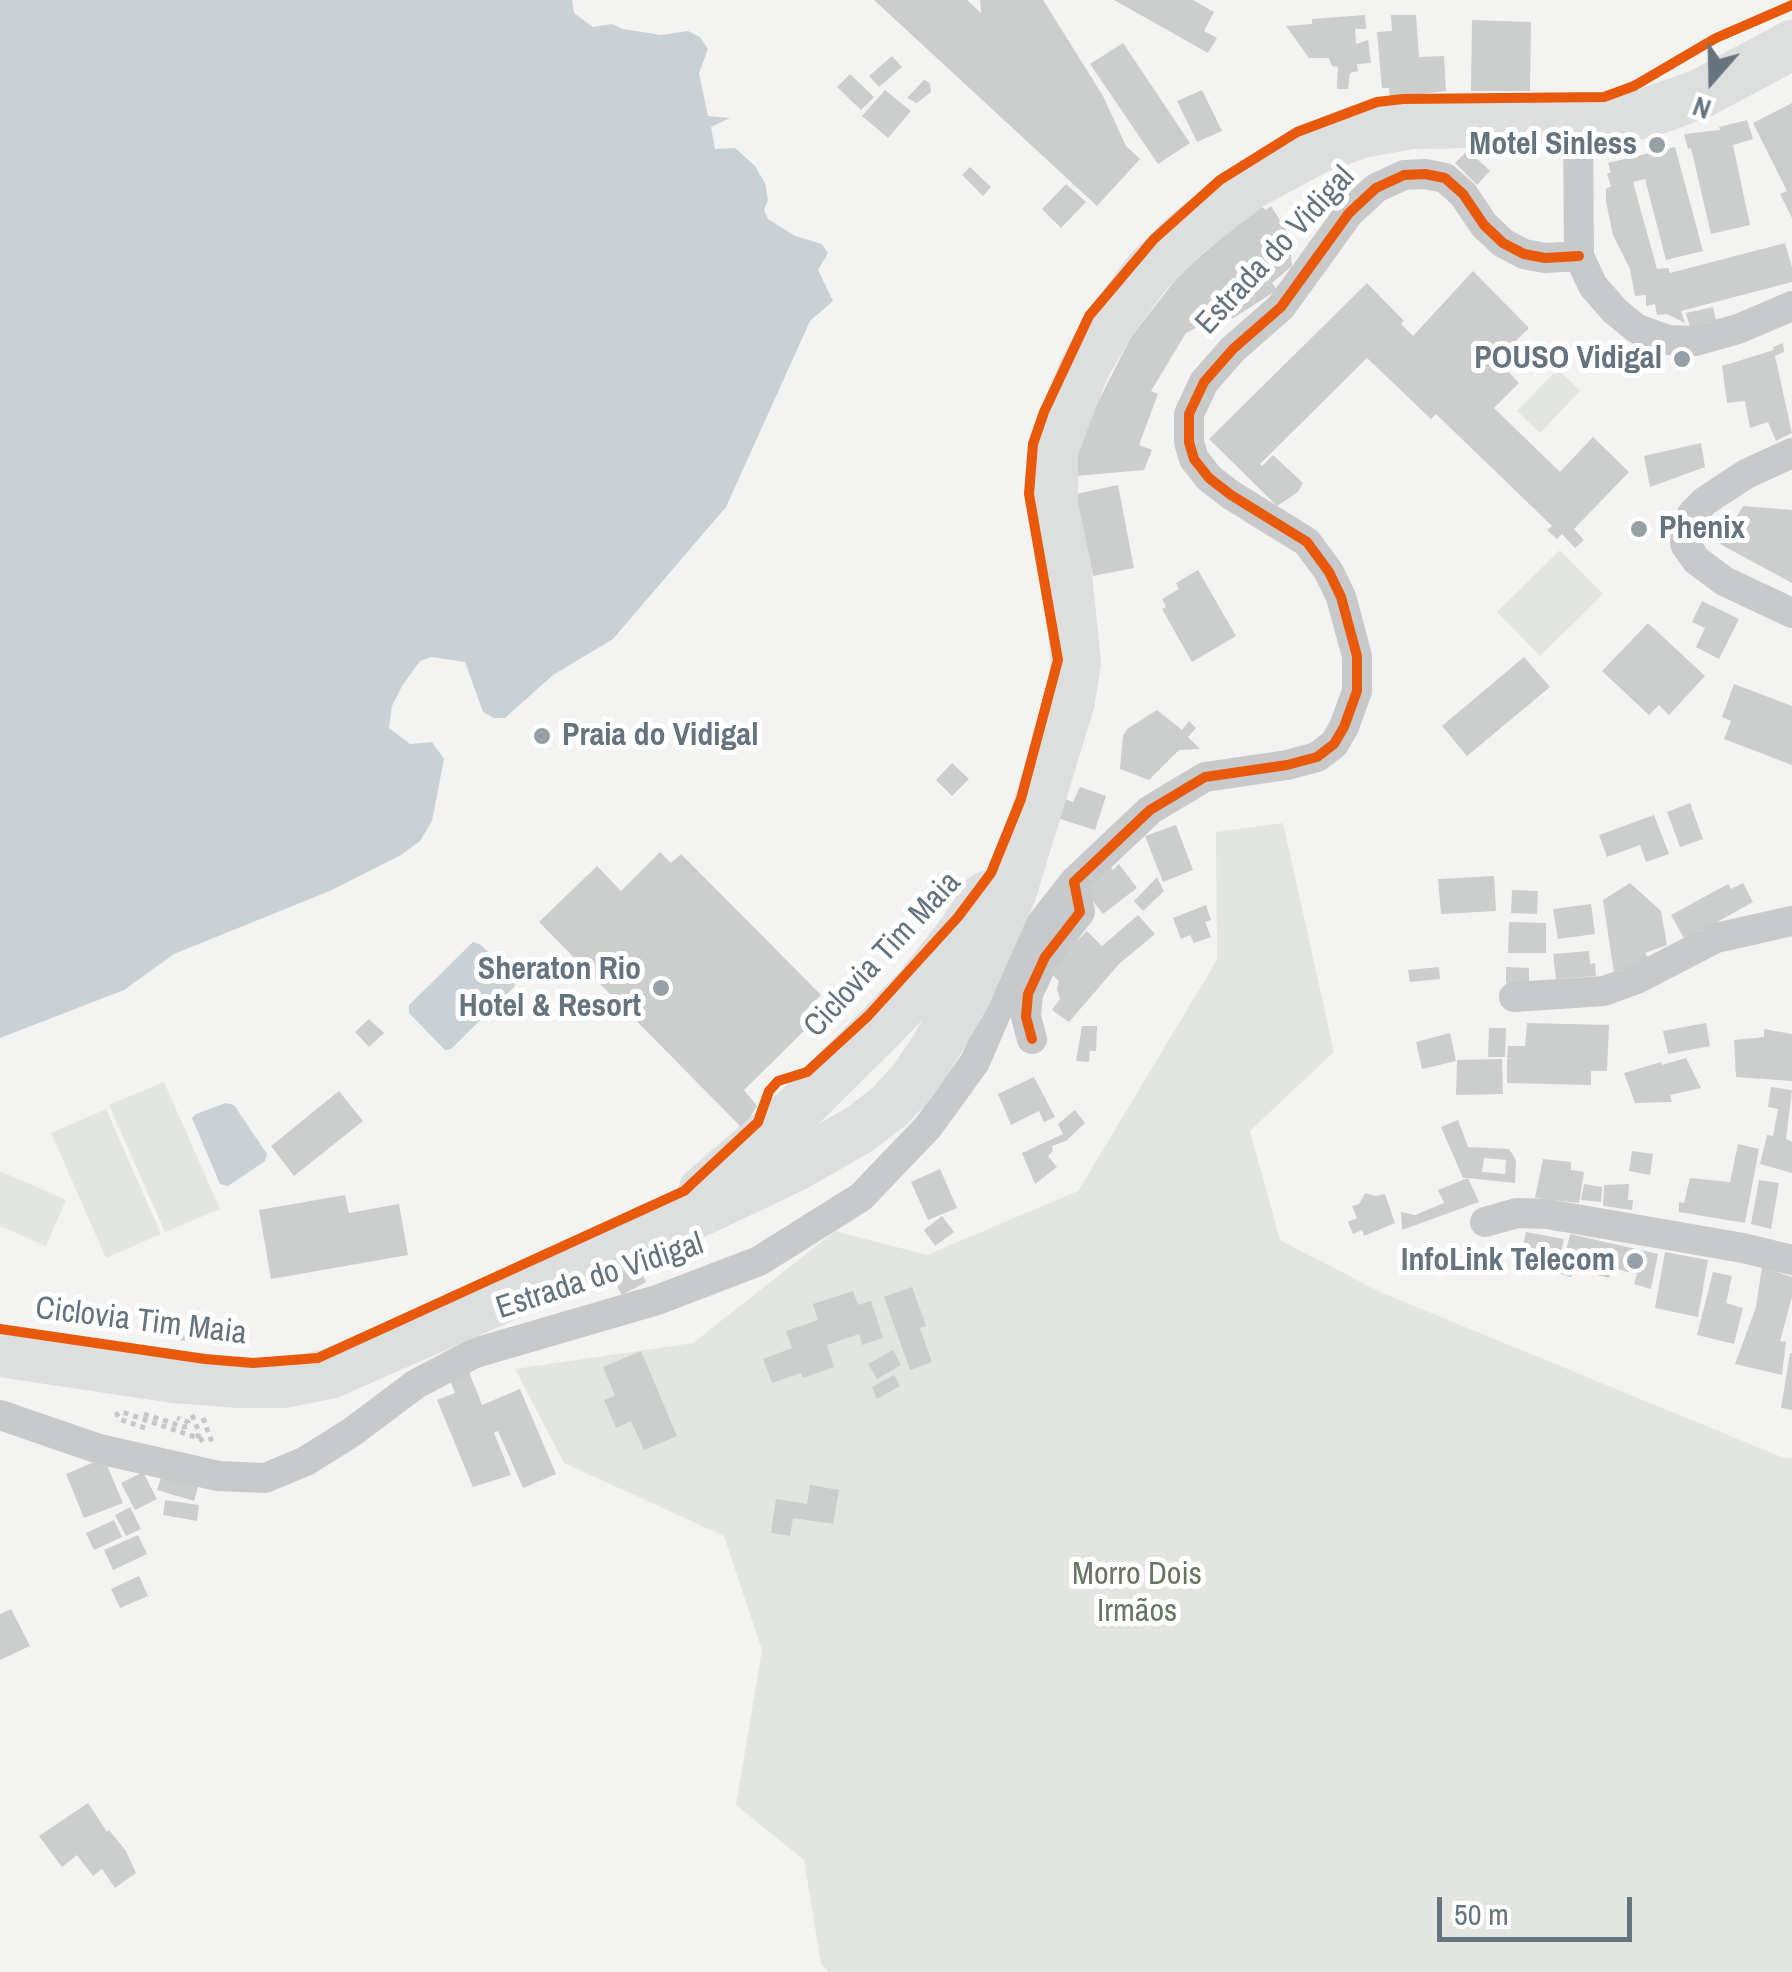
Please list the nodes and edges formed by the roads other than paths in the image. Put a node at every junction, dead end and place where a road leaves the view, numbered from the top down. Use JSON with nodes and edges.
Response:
{"nodes":[{"id":1,"x":1792,"y":45,"type":"edge"},
{"id":2,"x":1578,"y":122,"type":"junction"},
{"id":3,"x":1579,"y":256,"type":"junction"},
{"id":4,"x":1792,"y":306,"type":"edge"},
{"id":5,"x":1792,"y":454,"type":"edge"},
{"id":6,"x":1792,"y":613,"type":"edge"},
{"id":7,"x":1032,"y":826,"type":"junction"},
{"id":8,"x":1074,"y":882,"type":"junction"},
{"id":9,"x":1792,"y":921,"type":"edge"},
{"id":10,"x":1514,"y":996,"type":"dead end"},
{"id":11,"x":953,"y":1017,"type":"junction"},
{"id":12,"x":880,"y":1028,"type":"junction"},
{"id":13,"x":1032,"y":1038,"type":"dead end"},
{"id":14,"x":860,"y":1130,"type":"junction"},
{"id":15,"x":1486,"y":1222,"type":"dead end"},
{"id":16,"x":648,"y":1234,"type":"junction"},
{"id":17,"x":1792,"y":1260,"type":"edge"},
{"id":18,"x":0,"y":1352,"type":"edge"},
{"id":19,"x":0,"y":1415,"type":"edge"}],
"edges":[{"from":1,"to":2,"type":"main road"},
{"from":2,"to":3,"type":"street"},
{"from":2,"to":7,"type":"main road"},
{"from":3,"to":4,"type":"street"},
{"from":3,"to":8,"type":"street","name":"Estrada do Vidigal"},
{"from":5,"to":6,"type":"street"},
{"from":7,"to":11,"type":"main road"},
{"from":7,"to":12,"type":"main road"},
{"from":8,"to":13,"type":"street"},
{"from":8,"to":19,"type":"street","name":"Estrada do Vidigal"},
{"from":9,"to":10,"type":"street"},
{"from":11,"to":12,"type":"main road"},
{"from":11,"to":14,"type":"main road"},
{"from":12,"to":14,"type":"main road"},
{"from":12,"to":16,"type":"main road"},
{"from":14,"to":16,"type":"main road"},
{"from":15,"to":17,"type":"street"},
{"from":16,"to":18,"type":"main road"}]}
